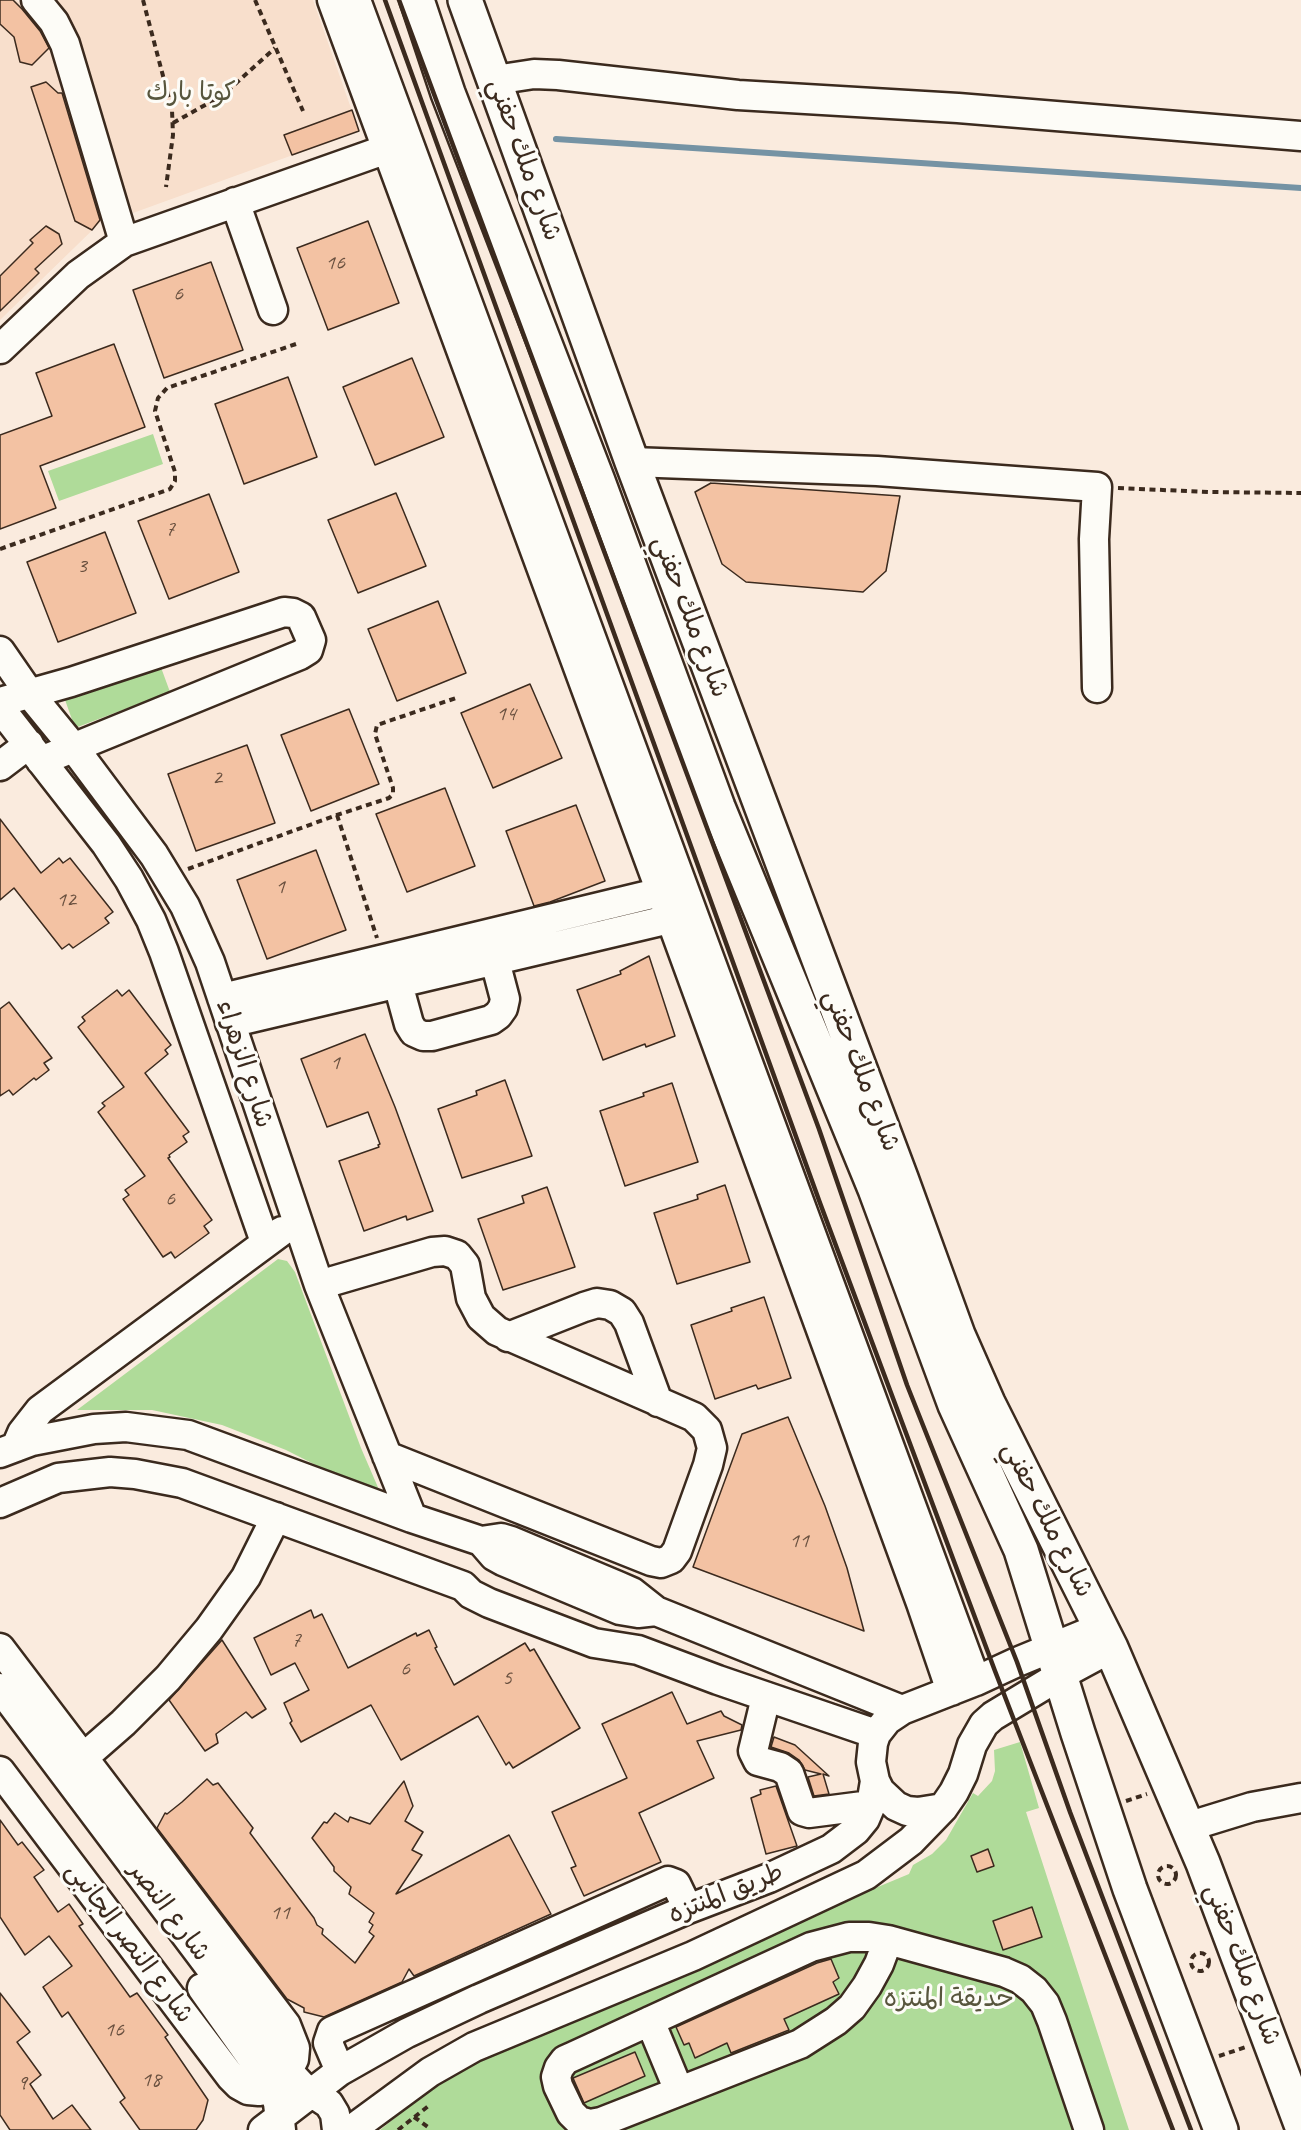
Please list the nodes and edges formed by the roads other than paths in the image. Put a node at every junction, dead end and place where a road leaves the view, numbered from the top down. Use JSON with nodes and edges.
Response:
{"nodes":[{"id":1,"x":36,"y":0,"type":"edge"},
{"id":2,"x":332,"y":0,"type":"edge"},
{"id":3,"x":356,"y":0,"type":"edge"},
{"id":4,"x":417,"y":0,"type":"edge"},
{"id":5,"x":465,"y":0,"type":"edge"},
{"id":6,"x":495,"y":80,"type":"junction"},
{"id":7,"x":1301,"y":136,"type":"edge"},
{"id":8,"x":387,"y":149,"type":"junction"},
{"id":9,"x":235,"y":202,"type":"junction"},
{"id":10,"x":124,"y":242,"type":"junction"},
{"id":11,"x":273,"y":310,"type":"dead end"},
{"id":12,"x":0,"y":349,"type":"edge"},
{"id":13,"x":632,"y":462,"type":"junction"},
{"id":14,"x":0,"y":651,"type":"edge"},
{"id":15,"x":1097,"y":688,"type":"dead end"},
{"id":16,"x":29,"y":693,"type":"junction"},
{"id":17,"x":0,"y":702,"type":"edge"},
{"id":18,"x":0,"y":708,"type":"edge"},
{"id":19,"x":74,"y":748,"type":"junction"},
{"id":20,"x":35,"y":753,"type":"junction"},
{"id":21,"x":0,"y":766,"type":"edge"},
{"id":22,"x":661,"y":892,"type":"junction"},
{"id":23,"x":670,"y":919,"type":"junction"},
{"id":24,"x":495,"y":961,"type":"junction"},
{"id":25,"x":398,"y":984,"type":"junction"},
{"id":26,"x":226,"y":1011,"type":"junction"},
{"id":27,"x":888,"y":1183,"type":"junction"},
{"id":28,"x":296,"y":1222,"type":"junction"},
{"id":29,"x":266,"y":1242,"type":"junction"},
{"id":30,"x":319,"y":1285,"type":"junction"},
{"id":31,"x":508,"y":1337,"type":"junction"},
{"id":32,"x":658,"y":1402,"type":"junction"},
{"id":33,"x":8,"y":1450,"type":"edge"},
{"id":34,"x":387,"y":1456,"type":"junction"},
{"id":35,"x":0,"y":1503,"type":"edge"},
{"id":36,"x":276,"y":1517,"type":"junction"},
{"id":37,"x":412,"y":1518,"type":"junction"},
{"id":38,"x":481,"y":1541,"type":"junction"},
{"id":39,"x":463,"y":1586,"type":"junction"},
{"id":40,"x":1106,"y":1637,"type":"junction"},
{"id":41,"x":0,"y":1648,"type":"edge"},
{"id":42,"x":1057,"y":1661,"type":"junction"},
{"id":43,"x":964,"y":1686,"type":"junction"},
{"id":44,"x":0,"y":1688,"type":"edge"},
{"id":45,"x":766,"y":1697,"type":"junction"},
{"id":46,"x":902,"y":1710,"type":"junction"},
{"id":47,"x":0,"y":1716,"type":"edge"},
{"id":48,"x":876,"y":1734,"type":"junction"},
{"id":49,"x":83,"y":1758,"type":"junction"},
{"id":50,"x":0,"y":1771,"type":"edge"},
{"id":51,"x":873,"y":1793,"type":"junction"},
{"id":52,"x":1301,"y":1798,"type":"edge"},
{"id":53,"x":943,"y":1808,"type":"junction"},
{"id":54,"x":1187,"y":1827,"type":"junction"},
{"id":55,"x":844,"y":1840,"type":"junction"},
{"id":56,"x":866,"y":1875,"type":"junction"},
{"id":57,"x":688,"y":1909,"type":"junction"},
{"id":58,"x":888,"y":1940,"type":"junction"},
{"id":59,"x":650,"y":2021,"type":"junction"},
{"id":60,"x":340,"y":2071,"type":"junction"},
{"id":61,"x":280,"y":2079,"type":"junction"},
{"id":62,"x":679,"y":2091,"type":"junction"},
{"id":63,"x":310,"y":2092,"type":"junction"},
{"id":64,"x":1301,"y":2124,"type":"edge"},
{"id":65,"x":275,"y":2125,"type":"edge"},
{"id":66,"x":337,"y":2130,"type":"edge"},
{"id":67,"x":351,"y":2130,"type":"edge"},
{"id":68,"x":1089,"y":2130,"type":"edge"},
{"id":69,"x":1221,"y":2130,"type":"edge"}],
"edges":[{"from":1,"to":10,"type":"street"},
{"from":2,"to":8,"type":"street"},
{"from":3,"to":43,"type":"street"},
{"from":4,"to":27,"type":"highway","name":"شارع ملك حفني"},
{"from":5,"to":6,"type":"highway","name":"شارع ملك حفني"},
{"from":6,"to":7,"type":"street"},
{"from":6,"to":13,"type":"highway","name":"شارع ملك حفني"},
{"from":8,"to":9,"type":"street"},
{"from":8,"to":22,"type":"street"},
{"from":9,"to":10,"type":"street"},
{"from":9,"to":11,"type":"street"},
{"from":10,"to":12,"type":"street"},
{"from":13,"to":15,"type":"street"},
{"from":13,"to":27,"type":"highway","name":"شارع ملك حفني"},
{"from":14,"to":16,"type":"street","name":"شارع الزهراء"},
{"from":16,"to":17,"type":"street"},
{"from":16,"to":19,"type":"street","name":"شارع الزهراء"},
{"from":16,"to":19,"type":"street"},
{"from":18,"to":20,"type":"street","name":"شارع الزهراء"},
{"from":19,"to":20,"type":"street"},
{"from":19,"to":26,"type":"street","name":"شارع الزهراء"},
{"from":20,"to":21,"type":"street"},
{"from":20,"to":29,"type":"street","name":"شارع الزهراء"},
{"from":22,"to":23,"type":"street"},
{"from":22,"to":26,"type":"street"},
{"from":23,"to":24,"type":"street"},
{"from":23,"to":43,"type":"street"},
{"from":24,"to":25,"type":"street"},
{"from":24,"to":25,"type":"street"},
{"from":25,"to":26,"type":"street"},
{"from":26,"to":28,"type":"street","name":"شارع الزهراء"},
{"from":27,"to":40,"type":"highway","name":"شارع ملك حفني"},
{"from":27,"to":42,"type":"highway","name":"شارع ملك حفني"},
{"from":28,"to":29,"type":"street"},
{"from":28,"to":30,"type":"street","name":"شارع الزهراء"},
{"from":29,"to":33,"type":"street"},
{"from":30,"to":31,"type":"street"},
{"from":30,"to":34,"type":"street","name":"شارع الزهراء"},
{"from":31,"to":32,"type":"street"},
{"from":31,"to":32,"type":"street"},
{"from":32,"to":34,"type":"street"},
{"from":33,"to":37,"type":"street"},
{"from":34,"to":37,"type":"street","name":"شارع الزهراء"},
{"from":35,"to":36,"type":"street"},
{"from":36,"to":39,"type":"street"},
{"from":36,"to":49,"type":"street"},
{"from":37,"to":38,"type":"street"},
{"from":38,"to":39,"type":"street"},
{"from":38,"to":46,"type":"street"},
{"from":39,"to":45,"type":"street"},
{"from":40,"to":42,"type":"street","name":"طريق المنتزه"},
{"from":40,"to":54,"type":"highway","name":"شارع ملك حفني"},
{"from":41,"to":49,"type":"street"},
{"from":42,"to":43,"type":"street","name":"طريق المنتزه"},
{"from":42,"to":53,"type":"street","name":"طريق المنتزه"},
{"from":42,"to":69,"type":"highway","name":"شارع ملك حفني"},
{"from":43,"to":46,"type":"street","name":"طريق المنتزه"},
{"from":44,"to":61,"type":"street","name":"شارع النصر"},
{"from":45,"to":48,"type":"street"},
{"from":45,"to":51,"type":"street"},
{"from":46,"to":48,"type":"street","name":"طريق المنتزه"},
{"from":47,"to":61,"type":"street","name":"شارع النصر"},
{"from":48,"to":51,"type":"street"},
{"from":49,"to":61,"type":"street"},
{"from":50,"to":61,"type":"street","name":"شارع النصر الجانبى"},
{"from":51,"to":53,"type":"street"},
{"from":51,"to":55,"type":"street","name":"طريق المنتزه"},
{"from":52,"to":54,"type":"street"},
{"from":53,"to":56,"type":"street","name":"طريق المنتزه"},
{"from":54,"to":64,"type":"highway","name":"شارع ملك حفني"},
{"from":55,"to":56,"type":"street"},
{"from":55,"to":57,"type":"street","name":"طريق المنتزه"},
{"from":56,"to":67,"type":"street","name":"طريق المنتزه"},
{"from":57,"to":60,"type":"street","name":"طريق المنتزه"},
{"from":57,"to":60,"type":"street"},
{"from":58,"to":59,"type":"street"},
{"from":58,"to":62,"type":"street"},
{"from":58,"to":68,"type":"street"},
{"from":59,"to":62,"type":"street"},
{"from":59,"to":62,"type":"street"},
{"from":60,"to":63,"type":"street","name":"طريق المنتزه"},
{"from":61,"to":63,"type":"street","name":"شارع النصر"},
{"from":61,"to":65,"type":"street","name":"شارع النصر"},
{"from":63,"to":65,"type":"street","name":"طريق المنتزه"},
{"from":63,"to":66,"type":"street","name":"شارع النصر"}]}
